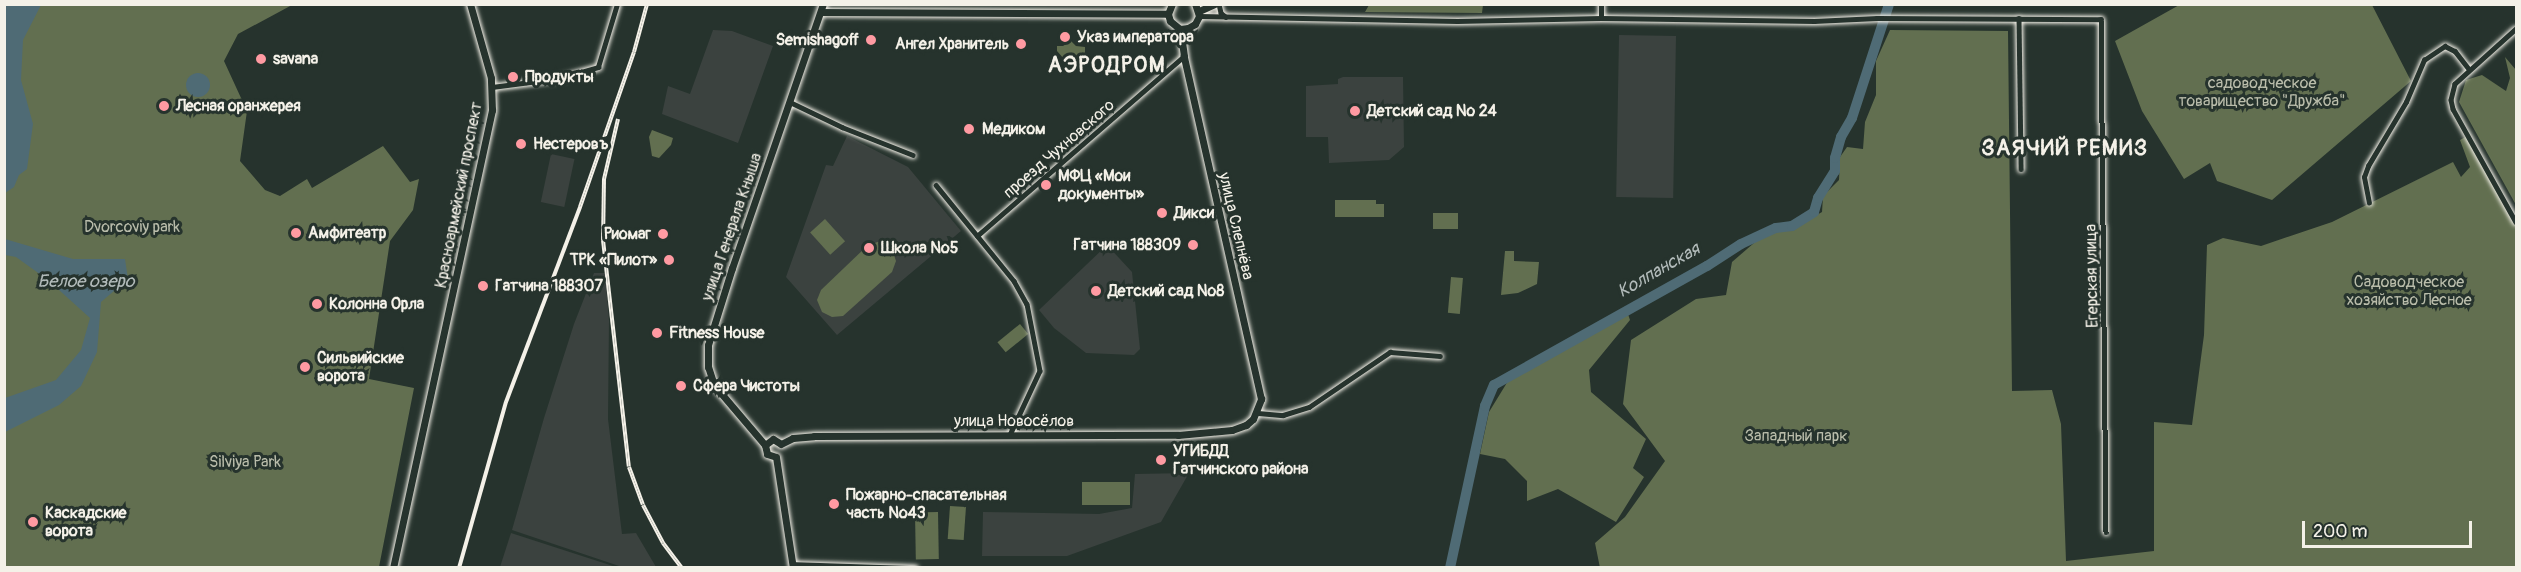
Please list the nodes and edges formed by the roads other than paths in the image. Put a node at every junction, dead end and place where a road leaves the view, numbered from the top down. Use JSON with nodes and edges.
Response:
{"nodes":[{"id":1,"x":471,"y":4,"type":"edge"},
{"id":2,"x":617,"y":4,"type":"edge"},
{"id":3,"x":1172,"y":4,"type":"edge"},
{"id":4,"x":1217,"y":4,"type":"edge"},
{"id":5,"x":1601,"y":4,"type":"edge"},
{"id":6,"x":822,"y":8,"type":"edge"},
{"id":7,"x":1197,"y":11,"type":"edge"},
{"id":8,"x":1168,"y":14,"type":"junction"},
{"id":9,"x":1226,"y":17,"type":"junction"},
{"id":10,"x":1600,"y":18,"type":"junction"},
{"id":11,"x":2019,"y":18,"type":"junction"},
{"id":12,"x":2517,"y":28,"type":"edge"},
{"id":13,"x":1180,"y":29,"type":"junction"},
{"id":14,"x":1184,"y":56,"type":"junction"},
{"id":15,"x":2469,"y":69,"type":"junction"},
{"id":16,"x":492,"y":87,"type":"junction"},
{"id":17,"x":790,"y":102,"type":"junction"},
{"id":18,"x":913,"y":155,"type":"dead end"},
{"id":19,"x":2021,"y":169,"type":"dead end"},
{"id":20,"x":936,"y":185,"type":"dead end"},
{"id":21,"x":2368,"y":204,"type":"dead end"},
{"id":22,"x":2517,"y":222,"type":"edge"},
{"id":23,"x":978,"y":236,"type":"junction"},
{"id":24,"x":1440,"y":356,"type":"dead end"},
{"id":25,"x":1258,"y":413,"type":"junction"},
{"id":26,"x":1010,"y":435,"type":"junction"},
{"id":27,"x":782,"y":444,"type":"junction"},
{"id":28,"x":765,"y":445,"type":"junction"},
{"id":29,"x":776,"y":457,"type":"junction"},
{"id":30,"x":2106,"y":532,"type":"dead end"},
{"id":31,"x":793,"y":566,"type":"edge"},
{"id":32,"x":393,"y":567,"type":"edge"},
{"id":33,"x":915,"y":567,"type":"edge"}],
"edges":[{"from":1,"to":16,"type":"street","name":"Красноармейский проспект"},
{"from":2,"to":16,"type":"street"},
{"from":3,"to":8,"type":"street"},
{"from":4,"to":7,"type":"street"},
{"from":4,"to":9,"type":"street"},
{"from":5,"to":10,"type":"street"},
{"from":6,"to":8,"type":"street"},
{"from":6,"to":17,"type":"street","name":"улица Генерала Кныша"},
{"from":7,"to":9,"type":"street"},
{"from":7,"to":13,"type":"street"},
{"from":8,"to":13,"type":"street"},
{"from":9,"to":10,"type":"street"},
{"from":10,"to":11,"type":"street"},
{"from":11,"to":19,"type":"street"},
{"from":11,"to":30,"type":"street","name":"Егерская улица"},
{"from":12,"to":15,"type":"street"},
{"from":13,"to":14,"type":"street","name":"улица Слепнёва"},
{"from":14,"to":23,"type":"street","name":"проезд Чухновского"},
{"from":14,"to":25,"type":"street","name":"улица Слепнёва"},
{"from":15,"to":21,"type":"street"},
{"from":15,"to":22,"type":"street"},
{"from":16,"to":32,"type":"street","name":"Красноармейский проспект"},
{"from":17,"to":18,"type":"street"},
{"from":17,"to":28,"type":"street","name":"улица Генерала Кныша"},
{"from":20,"to":23,"type":"street"},
{"from":23,"to":26,"type":"street"},
{"from":24,"to":25,"type":"street"},
{"from":25,"to":26,"type":"street","name":"улица Новосёлов"},
{"from":26,"to":27,"type":"street","name":"улица Новосёлов"},
{"from":27,"to":28,"type":"street"},
{"from":27,"to":29,"type":"street"},
{"from":28,"to":29,"type":"street"},
{"from":29,"to":31,"type":"street"},
{"from":31,"to":33,"type":"street"}]}
